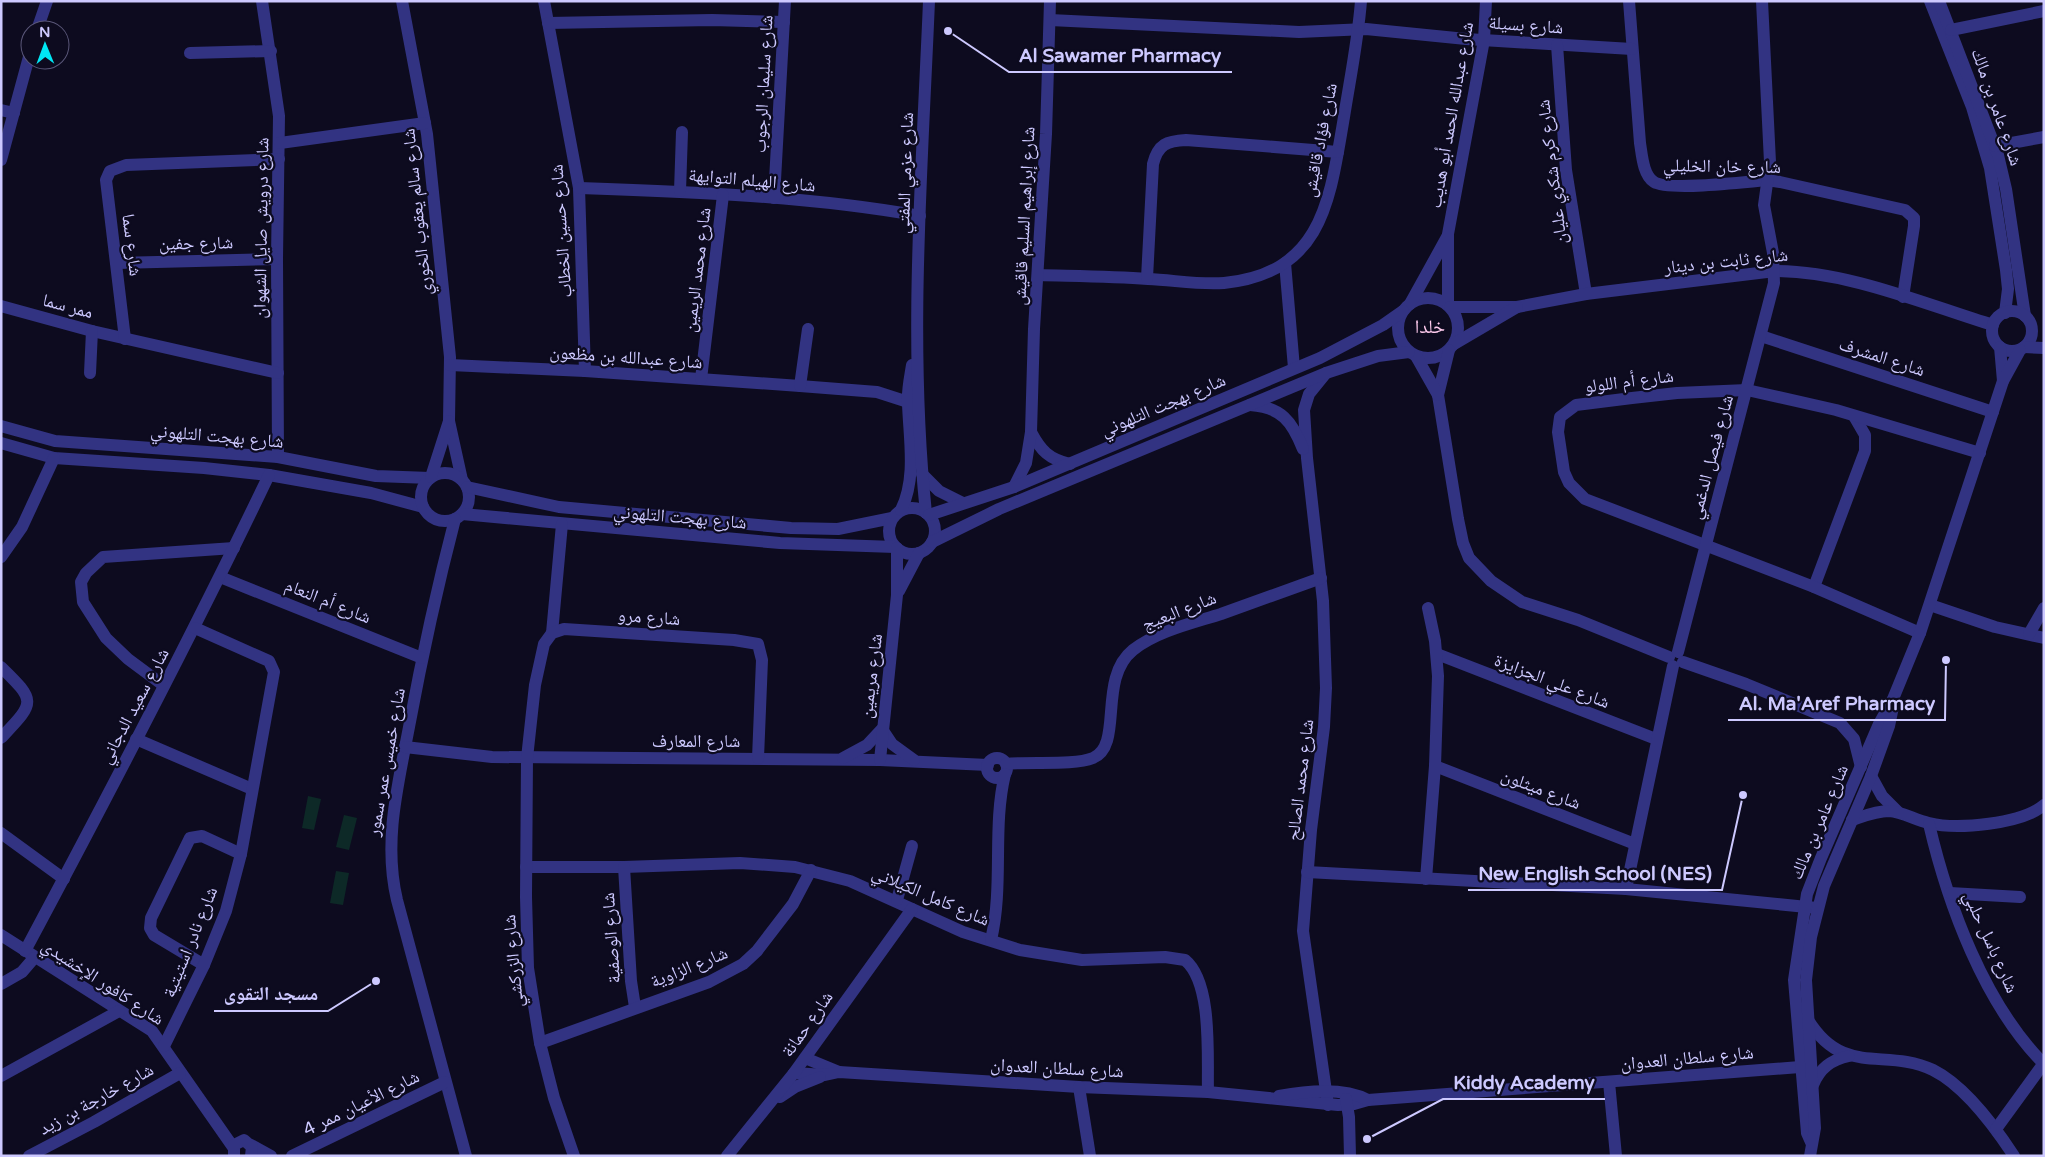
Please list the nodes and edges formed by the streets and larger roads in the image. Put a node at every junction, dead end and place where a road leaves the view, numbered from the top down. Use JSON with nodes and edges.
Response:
{"nodes":[{"id":1,"x":262,"y":1,"type":"edge"},
{"id":2,"x":402,"y":1,"type":"edge"},
{"id":3,"x":544,"y":1,"type":"edge"},
{"id":4,"x":785,"y":1,"type":"edge"},
{"id":5,"x":929,"y":1,"type":"edge"},
{"id":6,"x":1050,"y":1,"type":"edge"},
{"id":7,"x":1361,"y":1,"type":"edge"},
{"id":8,"x":1486,"y":1,"type":"edge"},
{"id":9,"x":1629,"y":1,"type":"edge"},
{"id":10,"x":1762,"y":1,"type":"edge"},
{"id":11,"x":1930,"y":1,"type":"edge"},
{"id":12,"x":1939,"y":1,"type":"edge"},
{"id":13,"x":44,"y":2,"type":"edge"},
{"id":14,"x":2044,"y":11,"type":"edge"},
{"id":15,"x":40,"y":20,"type":"edge"},
{"id":16,"x":1050,"y":20,"type":"junction"},
{"id":17,"x":784,"y":22,"type":"junction"},
{"id":18,"x":548,"y":23,"type":"junction"},
{"id":19,"x":1358,"y":29,"type":"junction"},
{"id":20,"x":1951,"y":30,"type":"junction"},
{"id":21,"x":1484,"y":40,"type":"junction"},
{"id":22,"x":1557,"y":45,"type":"junction"},
{"id":23,"x":1632,"y":49,"type":"junction"},
{"id":24,"x":271,"y":51,"type":"junction"},
{"id":25,"x":190,"y":53,"type":"dead end"},
{"id":26,"x":24,"y":70,"type":"edge"},
{"id":27,"x":8,"y":111,"type":"edge"},
{"id":28,"x":425,"y":123,"type":"junction"},
{"id":29,"x":682,"y":132,"type":"dead end"},
{"id":30,"x":2044,"y":138,"type":"edge"},
{"id":31,"x":280,"y":143,"type":"junction"},
{"id":32,"x":1996,"y":146,"type":"junction"},
{"id":33,"x":1338,"y":152,"type":"junction"},
{"id":34,"x":279,"y":159,"type":"junction"},
{"id":35,"x":1,"y":160,"type":"edge"},
{"id":36,"x":1767,"y":180,"type":"junction"},
{"id":37,"x":580,"y":188,"type":"junction"},
{"id":38,"x":680,"y":191,"type":"junction"},
{"id":39,"x":723,"y":195,"type":"junction"},
{"id":40,"x":774,"y":198,"type":"junction"},
{"id":41,"x":920,"y":216,"type":"junction"},
{"id":42,"x":1448,"y":234,"type":"junction"},
{"id":43,"x":276,"y":259,"type":"junction"},
{"id":44,"x":1285,"y":262,"type":"junction"},
{"id":45,"x":117,"y":263,"type":"junction"},
{"id":46,"x":1775,"y":271,"type":"junction"},
{"id":47,"x":1039,"y":274,"type":"junction"},
{"id":48,"x":1147,"y":278,"type":"junction"},
{"id":49,"x":1586,"y":294,"type":"junction"},
{"id":50,"x":1903,"y":297,"type":"junction"},
{"id":51,"x":1,"y":306,"type":"edge"},
{"id":52,"x":1448,"y":306,"type":"junction"},
{"id":53,"x":1407,"y":307,"type":"junction"},
{"id":54,"x":1517,"y":307,"type":"junction"},
{"id":55,"x":2005,"y":313,"type":"junction"},
{"id":56,"x":2025,"y":316,"type":"junction"},
{"id":57,"x":1994,"y":325,"type":"junction"},
{"id":58,"x":808,"y":329,"type":"dead end"},
{"id":59,"x":2032,"y":329,"type":"junction"},
{"id":60,"x":92,"y":331,"type":"junction"},
{"id":61,"x":1761,"y":336,"type":"junction"},
{"id":62,"x":2044,"y":336,"type":"edge"},
{"id":63,"x":125,"y":339,"type":"junction"},
{"id":64,"x":1451,"y":347,"type":"junction"},
{"id":65,"x":2000,"y":347,"type":"junction"},
{"id":66,"x":2022,"y":348,"type":"junction"},
{"id":67,"x":2044,"y":348,"type":"edge"},
{"id":68,"x":1412,"y":354,"type":"junction"},
{"id":69,"x":450,"y":365,"type":"junction"},
{"id":70,"x":1294,"y":368,"type":"junction"},
{"id":71,"x":585,"y":370,"type":"junction"},
{"id":72,"x":90,"y":373,"type":"dead end"},
{"id":73,"x":278,"y":373,"type":"junction"},
{"id":74,"x":1326,"y":373,"type":"junction"},
{"id":75,"x":701,"y":379,"type":"junction"},
{"id":76,"x":2003,"y":381,"type":"junction"},
{"id":77,"x":800,"y":386,"type":"junction"},
{"id":78,"x":913,"y":388,"type":"junction"},
{"id":79,"x":1747,"y":390,"type":"junction"},
{"id":80,"x":877,"y":392,"type":"junction"},
{"id":81,"x":1438,"y":395,"type":"junction"},
{"id":82,"x":913,"y":402,"type":"junction"},
{"id":83,"x":1246,"y":405,"type":"junction"},
{"id":84,"x":1993,"y":412,"type":"junction"},
{"id":85,"x":1854,"y":416,"type":"junction"},
{"id":86,"x":449,"y":421,"type":"junction"},
{"id":87,"x":1,"y":426,"type":"edge"},
{"id":88,"x":1031,"y":432,"type":"junction"},
{"id":89,"x":1,"y":443,"type":"edge"},
{"id":90,"x":1980,"y":454,"type":"junction"},
{"id":91,"x":278,"y":457,"type":"junction"},
{"id":92,"x":54,"y":458,"type":"junction"},
{"id":93,"x":1306,"y":458,"type":"junction"},
{"id":94,"x":1070,"y":464,"type":"junction"},
{"id":95,"x":922,"y":474,"type":"junction"},
{"id":96,"x":269,"y":475,"type":"junction"},
{"id":97,"x":431,"y":478,"type":"junction"},
{"id":98,"x":464,"y":483,"type":"junction"},
{"id":99,"x":1014,"y":487,"type":"junction"},
{"id":100,"x":963,"y":503,"type":"junction"},
{"id":101,"x":423,"y":508,"type":"junction"},
{"id":102,"x":896,"y":514,"type":"junction"},
{"id":103,"x":927,"y":514,"type":"junction"},
{"id":104,"x":459,"y":516,"type":"junction"},
{"id":105,"x":562,"y":524,"type":"junction"},
{"id":106,"x":932,"y":542,"type":"junction"},
{"id":107,"x":1706,"y":546,"type":"junction"},
{"id":108,"x":234,"y":548,"type":"junction"},
{"id":109,"x":896,"y":548,"type":"junction"},
{"id":110,"x":919,"y":552,"type":"junction"},
{"id":111,"x":1,"y":557,"type":"edge"},
{"id":112,"x":220,"y":577,"type":"junction"},
{"id":113,"x":1321,"y":578,"type":"junction"},
{"id":114,"x":1814,"y":587,"type":"junction"},
{"id":115,"x":897,"y":595,"type":"junction"},
{"id":116,"x":1930,"y":605,"type":"junction"},
{"id":117,"x":1428,"y":608,"type":"dead end"},
{"id":118,"x":2044,"y":608,"type":"edge"},
{"id":119,"x":195,"y":628,"type":"junction"},
{"id":120,"x":552,"y":633,"type":"junction"},
{"id":121,"x":1920,"y":633,"type":"junction"},
{"id":122,"x":2029,"y":634,"type":"junction"},
{"id":123,"x":2044,"y":638,"type":"edge"},
{"id":124,"x":1437,"y":654,"type":"junction"},
{"id":125,"x":422,"y":658,"type":"junction"},
{"id":126,"x":1676,"y":659,"type":"junction"},
{"id":127,"x":1,"y":667,"type":"edge"},
{"id":128,"x":163,"y":685,"type":"junction"},
{"id":129,"x":882,"y":729,"type":"junction"},
{"id":130,"x":1,"y":738,"type":"edge"},
{"id":131,"x":136,"y":739,"type":"junction"},
{"id":132,"x":1656,"y":740,"type":"junction"},
{"id":133,"x":405,"y":747,"type":"junction"},
{"id":134,"x":527,"y":758,"type":"junction"},
{"id":135,"x":758,"y":758,"type":"junction"},
{"id":136,"x":838,"y":760,"type":"junction"},
{"id":137,"x":880,"y":760,"type":"junction"},
{"id":138,"x":917,"y":761,"type":"junction"},
{"id":139,"x":1435,"y":766,"type":"junction"},
{"id":140,"x":988,"y":769,"type":"junction"},
{"id":141,"x":1005,"y":769,"type":"junction"},
{"id":142,"x":1866,"y":772,"type":"junction"},
{"id":143,"x":252,"y":789,"type":"junction"},
{"id":144,"x":998,"y":802,"type":"junction"},
{"id":145,"x":2044,"y":805,"type":"edge"},
{"id":146,"x":1898,"y":812,"type":"junction"},
{"id":147,"x":1852,"y":820,"type":"junction"},
{"id":148,"x":1929,"y":824,"type":"junction"},
{"id":149,"x":1,"y":833,"type":"edge"},
{"id":150,"x":1635,"y":844,"type":"junction"},
{"id":151,"x":912,"y":846,"type":"dead end"},
{"id":152,"x":240,"y":854,"type":"junction"},
{"id":153,"x":526,"y":866,"type":"junction"},
{"id":154,"x":624,"y":867,"type":"junction"},
{"id":155,"x":811,"y":870,"type":"junction"},
{"id":156,"x":1307,"y":872,"type":"junction"},
{"id":157,"x":1426,"y":878,"type":"junction"},
{"id":158,"x":64,"y":879,"type":"junction"},
{"id":159,"x":1626,"y":889,"type":"junction"},
{"id":160,"x":1950,"y":893,"type":"junction"},
{"id":161,"x":2020,"y":897,"type":"dead end"},
{"id":162,"x":897,"y":900,"type":"junction"},
{"id":163,"x":1811,"y":907,"type":"junction"},
{"id":164,"x":912,"y":909,"type":"junction"},
{"id":165,"x":1,"y":935,"type":"edge"},
{"id":166,"x":991,"y":940,"type":"junction"},
{"id":167,"x":30,"y":955,"type":"junction"},
{"id":168,"x":204,"y":964,"type":"junction"},
{"id":169,"x":1,"y":984,"type":"edge"},
{"id":170,"x":635,"y":1007,"type":"junction"},
{"id":171,"x":119,"y":1011,"type":"junction"},
{"id":172,"x":1808,"y":1020,"type":"junction"},
{"id":173,"x":540,"y":1043,"type":"junction"},
{"id":174,"x":164,"y":1046,"type":"junction"},
{"id":175,"x":1849,"y":1056,"type":"junction"},
{"id":176,"x":805,"y":1058,"type":"junction"},
{"id":177,"x":2044,"y":1063,"type":"edge"},
{"id":178,"x":1800,"y":1067,"type":"junction"},
{"id":179,"x":839,"y":1072,"type":"junction"},
{"id":180,"x":180,"y":1073,"type":"junction"},
{"id":181,"x":794,"y":1073,"type":"junction"},
{"id":182,"x":1,"y":1076,"type":"edge"},
{"id":183,"x":825,"y":1076,"type":"junction"},
{"id":184,"x":445,"y":1082,"type":"junction"},
{"id":185,"x":1609,"y":1082,"type":"junction"},
{"id":186,"x":1813,"y":1086,"type":"junction"},
{"id":187,"x":1079,"y":1088,"type":"junction"},
{"id":188,"x":1208,"y":1092,"type":"junction"},
{"id":189,"x":1337,"y":1099,"type":"junction"},
{"id":190,"x":772,"y":1102,"type":"junction"},
{"id":191,"x":1996,"y":1129,"type":"junction"},
{"id":192,"x":1811,"y":1142,"type":"junction"},
{"id":193,"x":243,"y":1152,"type":"edge"},
{"id":194,"x":29,"y":1156,"type":"edge"},
{"id":195,"x":271,"y":1156,"type":"edge"},
{"id":196,"x":292,"y":1156,"type":"edge"},
{"id":197,"x":466,"y":1156,"type":"edge"},
{"id":198,"x":574,"y":1156,"type":"edge"},
{"id":199,"x":727,"y":1156,"type":"edge"},
{"id":200,"x":1090,"y":1156,"type":"edge"},
{"id":201,"x":1350,"y":1156,"type":"edge"},
{"id":202,"x":1616,"y":1156,"type":"edge"},
{"id":203,"x":1810,"y":1156,"type":"edge"},
{"id":204,"x":2014,"y":1156,"type":"edge"}],
"edges":[{"from":1,"to":24,"type":"street","name":"شارع درويش صايل الشهوان"},
{"from":2,"to":28,"type":"street","name":"شارع سالم يعقوب الخوري"},
{"from":3,"to":18,"type":"street","name":"شارع حسين الخطاب"},
{"from":4,"to":17,"type":"street","name":"شارع سليمان الرجوب"},
{"from":5,"to":41,"type":"street","name":"شارع عزمي المفتي"},
{"from":6,"to":16,"type":"street","name":"شارع إبراهيم السليم قاقيش"},
{"from":7,"to":19,"type":"street","name":"شارع فؤاد قاقيش"},
{"from":8,"to":21,"type":"street","name":"شارع عبدالله الحمد أبو هديب"},
{"from":9,"to":23,"type":"street","name":"شارع خان الخليلي"},
{"from":10,"to":36,"type":"street"},
{"from":11,"to":55,"type":"street","name":"شارع عامر بن مالك"},
{"from":12,"to":20,"type":"street","name":"شارع عامر بن مالك"},
{"from":13,"to":15,"type":"street"},
{"from":14,"to":20,"type":"street"},
{"from":16,"to":19,"type":"street","name":"شارع بسيلة"},
{"from":16,"to":47,"type":"street","name":"شارع إبراهيم السليم قاقيش"},
{"from":17,"to":18,"type":"street"},
{"from":17,"to":40,"type":"street","name":"شارع سليمان الرجوب"},
{"from":18,"to":37,"type":"street","name":"شارع حسين الخطاب"},
{"from":19,"to":21,"type":"street","name":"شارع بسيلة"},
{"from":19,"to":33,"type":"street","name":"شارع فؤاد قاقيش"},
{"from":20,"to":32,"type":"street","name":"شارع عامر بن مالك"},
{"from":21,"to":22,"type":"street","name":"شارع بسيلة"},
{"from":21,"to":42,"type":"street","name":"شارع عبدالله الحمد أبو هديب"},
{"from":22,"to":23,"type":"street","name":"شارع بسيلة"},
{"from":22,"to":49,"type":"street","name":"شارع كرم شكري عليان"},
{"from":23,"to":36,"type":"street","name":"شارع خان الخليلي"},
{"from":24,"to":25,"type":"street"},
{"from":24,"to":31,"type":"street","name":"شارع درويش صايل الشهوان"},
{"from":26,"to":27,"type":"street"},
{"from":27,"to":35,"type":"street"},
{"from":28,"to":31,"type":"street"},
{"from":28,"to":69,"type":"street","name":"شارع سالم يعقوب الخوري"},
{"from":29,"to":38,"type":"street"},
{"from":30,"to":32,"type":"street"},
{"from":31,"to":34,"type":"street","name":"شارع درويش صايل الشهوان"},
{"from":32,"to":56,"type":"street","name":"شارع عامر بن مالك"},
{"from":33,"to":44,"type":"street","name":"شارع فؤاد قاقيش"},
{"from":33,"to":48,"type":"street"},
{"from":34,"to":43,"type":"street","name":"شارع درويش صايل الشهوان"},
{"from":34,"to":45,"type":"street","name":"شارع سما"},
{"from":36,"to":46,"type":"street"},
{"from":36,"to":50,"type":"street","name":"شارع خان الخليلي"},
{"from":37,"to":38,"type":"street","name":"شارع الهيلم التوايهة"},
{"from":37,"to":71,"type":"street","name":"شارع حسين الخطاب"},
{"from":38,"to":39,"type":"street","name":"شارع الهيلم التوايهة"},
{"from":39,"to":40,"type":"street","name":"شارع الهيلم التوايهة"},
{"from":39,"to":75,"type":"street","name":"شارع محمد الريمين"},
{"from":40,"to":41,"type":"street","name":"شارع الهيلم التوايهة"},
{"from":41,"to":78,"type":"street","name":"شارع عزمي المفتي"},
{"from":42,"to":52,"type":"street","name":"شارع عبدالله الحمد أبو هديب"},
{"from":42,"to":53,"type":"street","name":"شارع عبدالله الحمد أبو هديب"},
{"from":43,"to":45,"type":"street","name":"شارع جفين"},
{"from":43,"to":73,"type":"street","name":"شارع درويش صايل الشهوان"},
{"from":44,"to":48,"type":"street","name":"شارع فؤاد قاقيش"},
{"from":44,"to":70,"type":"street"},
{"from":45,"to":63,"type":"street","name":"شارع سما"},
{"from":46,"to":49,"type":"street","name":"شارع ثابت بن دينار"},
{"from":46,"to":50,"type":"street","name":"شارع ثابت بن دينار"},
{"from":46,"to":61,"type":"street","name":"شارع فيصل الدغمي"},
{"from":47,"to":48,"type":"street","name":"شارع فؤاد قاقيش"},
{"from":47,"to":88,"type":"street","name":"شارع إبراهيم السليم قاقيش"},
{"from":49,"to":54,"type":"street","name":"شارع ثابت بن دينار"},
{"from":50,"to":57,"type":"street","name":"شارع ثابت بن دينار"},
{"from":51,"to":60,"type":"street","name":"ممر سما"},
{"from":52,"to":53,"type":"street"},
{"from":52,"to":54,"type":"street","name":"شارع ثابت بن دينار"},
{"from":52,"to":64,"type":"street"},
{"from":53,"to":68,"type":"street"},
{"from":53,"to":70,"type":"street","name":"شارع بهجت التلهوني"},
{"from":54,"to":64,"type":"street","name":"شارع ثابت بن دينار"},
{"from":55,"to":56,"type":"street"},
{"from":55,"to":57,"type":"street"},
{"from":56,"to":59,"type":"street"},
{"from":57,"to":65,"type":"street"},
{"from":58,"to":77,"type":"street"},
{"from":59,"to":62,"type":"street"},
{"from":59,"to":66,"type":"street"},
{"from":60,"to":63,"type":"street","name":"ممر سما"},
{"from":60,"to":72,"type":"street"},
{"from":61,"to":79,"type":"street","name":"شارع فيصل الدغمي"},
{"from":61,"to":84,"type":"street","name":"شارع المشرف"},
{"from":63,"to":73,"type":"street"},
{"from":64,"to":68,"type":"street"},
{"from":64,"to":81,"type":"street"},
{"from":65,"to":66,"type":"street"},
{"from":65,"to":76,"type":"street","name":"شارع عامر بن مالك"},
{"from":66,"to":67,"type":"street"},
{"from":66,"to":76,"type":"street","name":"شارع عامر بن مالك"},
{"from":68,"to":74,"type":"street","name":"شارع بهجت التلهوني"},
{"from":68,"to":81,"type":"street"},
{"from":69,"to":71,"type":"street","name":"شارع عبدالله بن مظعون"},
{"from":69,"to":86,"type":"street","name":"شارع سالم يعقوب الخوري"},
{"from":70,"to":94,"type":"street","name":"شارع بهجت التلهوني"},
{"from":71,"to":75,"type":"street","name":"شارع عبدالله بن مظعون"},
{"from":73,"to":91,"type":"street","name":"شارع درويش صايل الشهوان"},
{"from":74,"to":83,"type":"street","name":"شارع بهجت التلهوني"},
{"from":74,"to":93,"type":"street","name":"شارع محمد الصالح"},
{"from":75,"to":77,"type":"street","name":"شارع عبدالله بن مظعون"},
{"from":76,"to":84,"type":"street","name":"شارع عامر بن مالك"},
{"from":77,"to":80,"type":"street","name":"شارع عبدالله بن مظعون"},
{"from":78,"to":80,"type":"street","name":"شارع عبدالله بن مظعون"},
{"from":78,"to":82,"type":"street","name":"شارع عزمي المفتي"},
{"from":79,"to":85,"type":"street","name":"شارع أم اللولو"},
{"from":79,"to":107,"type":"street","name":"شارع فيصل الدغمي"},
{"from":79,"to":107,"type":"street","name":"شارع أم اللولو"},
{"from":80,"to":82,"type":"street","name":"شارع عبدالله بن مظعون"},
{"from":81,"to":126,"type":"street"},
{"from":82,"to":95,"type":"street","name":"شارع عزمي المفتي"},
{"from":82,"to":102,"type":"street","name":"شارع عزمي المفتي"},
{"from":83,"to":93,"type":"street","name":"شارع محمد الصالح"},
{"from":83,"to":106,"type":"street","name":"شارع بهجت التلهوني"},
{"from":84,"to":90,"type":"street","name":"شارع عامر بن مالك"},
{"from":85,"to":90,"type":"street","name":"شارع أم اللولو"},
{"from":85,"to":114,"type":"street"},
{"from":86,"to":97,"type":"street","name":"شارع سالم يعقوب الخوري"},
{"from":86,"to":98,"type":"street","name":"شارع سالم يعقوب الخوري"},
{"from":87,"to":91,"type":"street","name":"شارع بهجت التلهوني"},
{"from":88,"to":94,"type":"street"},
{"from":88,"to":99,"type":"street","name":"شارع إبراهيم السليم قاقيش"},
{"from":89,"to":92,"type":"street","name":"شارع بهجت التلهوني"},
{"from":90,"to":116,"type":"street","name":"شارع عامر بن مالك"},
{"from":91,"to":97,"type":"street","name":"شارع بهجت التلهوني"},
{"from":92,"to":96,"type":"street","name":"شارع بهجت التلهوني"},
{"from":92,"to":111,"type":"street"},
{"from":93,"to":113,"type":"street","name":"شارع محمد الصالح"},
{"from":94,"to":99,"type":"street","name":"شارع بهجت التلهوني"},
{"from":95,"to":100,"type":"street"},
{"from":95,"to":103,"type":"street","name":"شارع عزمي المفتي"},
{"from":96,"to":101,"type":"street","name":"شارع بهجت التلهوني"},
{"from":96,"to":108,"type":"street","name":"شارع سعيد الدجاني"},
{"from":97,"to":98,"type":"street"},
{"from":97,"to":101,"type":"street"},
{"from":98,"to":102,"type":"street","name":"شارع بهجت التلهوني"},
{"from":98,"to":104,"type":"street"},
{"from":99,"to":100,"type":"street","name":"شارع بهجت التلهوني"},
{"from":100,"to":103,"type":"street","name":"شارع بهجت التلهوني"},
{"from":101,"to":104,"type":"street"},
{"from":102,"to":103,"type":"street"},
{"from":102,"to":109,"type":"street"},
{"from":103,"to":106,"type":"street"},
{"from":104,"to":105,"type":"street","name":"شارع بهجت التلهوني"},
{"from":104,"to":125,"type":"street","name":"شارع خميس عمر سمور"},
{"from":105,"to":109,"type":"street","name":"شارع بهجت التلهوني"},
{"from":105,"to":120,"type":"street"},
{"from":106,"to":110,"type":"street"},
{"from":107,"to":114,"type":"street","name":"شارع أم اللولو"},
{"from":107,"to":126,"type":"street","name":"شارع فيصل الدغمي"},
{"from":108,"to":112,"type":"street","name":"شارع سعيد الدجاني"},
{"from":108,"to":128,"type":"street"},
{"from":109,"to":110,"type":"street"},
{"from":109,"to":115,"type":"street","name":"شارع مريمين"},
{"from":110,"to":115,"type":"street","name":"شارع مريمين"},
{"from":112,"to":119,"type":"street","name":"شارع سعيد الدجاني"},
{"from":112,"to":125,"type":"street","name":"شارع أم النعام"},
{"from":113,"to":141,"type":"street","name":"شارع البعيج"},
{"from":113,"to":156,"type":"street","name":"شارع محمد الصالح"},
{"from":114,"to":121,"type":"street","name":"شارع أم اللولو"},
{"from":115,"to":129,"type":"street","name":"شارع مريمين"},
{"from":116,"to":121,"type":"street","name":"شارع عامر بن مالك"},
{"from":116,"to":122,"type":"street"},
{"from":117,"to":124,"type":"street"},
{"from":118,"to":122,"type":"street"},
{"from":119,"to":128,"type":"street","name":"شارع سعيد الدجاني"},
{"from":119,"to":143,"type":"street","name":"شارع نادر استيتية"},
{"from":120,"to":134,"type":"street"},
{"from":120,"to":135,"type":"street","name":"شارع مرو"},
{"from":121,"to":142,"type":"street","name":"شارع عامر بن مالك"},
{"from":122,"to":123,"type":"street"},
{"from":124,"to":132,"type":"street","name":"شارع علي الجزايزة"},
{"from":124,"to":139,"type":"street"},
{"from":125,"to":133,"type":"street","name":"شارع خميس عمر سمور"},
{"from":126,"to":132,"type":"street","name":"شارع فيصل الدغمي"},
{"from":126,"to":142,"type":"street"},
{"from":127,"to":130,"type":"street"},
{"from":128,"to":131,"type":"street","name":"شارع سعيد الدجاني"},
{"from":129,"to":136,"type":"street"},
{"from":129,"to":137,"type":"street","name":"شارع مريمين"},
{"from":129,"to":138,"type":"street"},
{"from":131,"to":143,"type":"street"},
{"from":131,"to":158,"type":"street","name":"شارع سعيد الدجاني"},
{"from":132,"to":150,"type":"street","name":"شارع فيصل الدغمي"},
{"from":133,"to":134,"type":"street","name":"شارع المعارف"},
{"from":133,"to":184,"type":"street","name":"شارع خميس عمر سمور"},
{"from":134,"to":135,"type":"street","name":"شارع المعارف"},
{"from":134,"to":153,"type":"street","name":"شارع الزركشي"},
{"from":135,"to":136,"type":"street","name":"شارع المعارف"},
{"from":136,"to":137,"type":"street","name":"شارع المعارف"},
{"from":137,"to":138,"type":"street","name":"شارع المعارف"},
{"from":138,"to":140,"type":"street","name":"شارع المعارف"},
{"from":139,"to":150,"type":"street","name":"شارع ميثلون"},
{"from":139,"to":157,"type":"street"},
{"from":140,"to":141,"type":"street","name":"شارع البعيج"},
{"from":140,"to":144,"type":"street"},
{"from":141,"to":144,"type":"street"},
{"from":142,"to":146,"type":"street"},
{"from":142,"to":147,"type":"street","name":"شارع عامر بن مالك"},
{"from":142,"to":163,"type":"street","name":"شارع عامر بن مالك"},
{"from":143,"to":152,"type":"street","name":"شارع نادر استيتية"},
{"from":144,"to":166,"type":"street"},
{"from":145,"to":148,"type":"street"},
{"from":146,"to":147,"type":"street"},
{"from":146,"to":148,"type":"street"},
{"from":147,"to":163,"type":"street","name":"شارع عامر بن مالك"},
{"from":148,"to":160,"type":"street","name":"شارع باسل حلبي"},
{"from":149,"to":158,"type":"street"},
{"from":150,"to":159,"type":"street","name":"شارع فيصل الدغمي"},
{"from":151,"to":162,"type":"street"},
{"from":152,"to":168,"type":"street","name":"شارع نادر استيتية"},
{"from":152,"to":168,"type":"street"},
{"from":153,"to":154,"type":"street","name":"شارع كامل الكيلاني"},
{"from":153,"to":173,"type":"street","name":"شارع الزركشي"},
{"from":154,"to":155,"type":"street","name":"شارع كامل الكيلاني"},
{"from":154,"to":170,"type":"street","name":"شارع الوصفية"},
{"from":155,"to":162,"type":"street","name":"شارع كامل الكيلاني"},
{"from":155,"to":170,"type":"street","name":"شارع الزاوية"},
{"from":156,"to":157,"type":"street"},
{"from":156,"to":189,"type":"street","name":"شارع محمد الصالح"},
{"from":157,"to":159,"type":"street"},
{"from":158,"to":167,"type":"street","name":"شارع سعيد الدجاني"},
{"from":159,"to":163,"type":"street"},
{"from":160,"to":161,"type":"street"},
{"from":160,"to":177,"type":"street","name":"شارع باسل حلبي"},
{"from":162,"to":164,"type":"street","name":"شارع كامل الكيلاني"},
{"from":163,"to":172,"type":"street","name":"شارع عامر بن مالك"},
{"from":163,"to":178,"type":"street","name":"شارع عامر بن مالك"},
{"from":164,"to":166,"type":"street","name":"شارع كامل الكيلاني"},
{"from":164,"to":176,"type":"street","name":"شارع حمانة"},
{"from":165,"to":167,"type":"street","name":"شارع كافور الإخشيدي"},
{"from":166,"to":188,"type":"street","name":"شارع كامل الكيلاني"},
{"from":167,"to":169,"type":"street","name":"شارع سعيد الدجاني"},
{"from":167,"to":171,"type":"street","name":"شارع كافور الإخشيدي"},
{"from":168,"to":174,"type":"street","name":"شارع نادر استيتية"},
{"from":170,"to":173,"type":"street","name":"شارع الزاوية"},
{"from":171,"to":174,"type":"street","name":"شارع كافور الإخشيدي"},
{"from":171,"to":182,"type":"street"},
{"from":172,"to":175,"type":"street"},
{"from":172,"to":186,"type":"street","name":"شارع عامر بن مالك"},
{"from":173,"to":198,"type":"street","name":"شارع الزركشي"},
{"from":174,"to":180,"type":"street","name":"شارع كافور الإخشيدي"},
{"from":175,"to":186,"type":"street"},
{"from":175,"to":191,"type":"street"},
{"from":176,"to":179,"type":"street","name":"شارع سلطان العدوان"},
{"from":176,"to":181,"type":"street","name":"شارع حمانة"},
{"from":177,"to":191,"type":"street"},
{"from":178,"to":185,"type":"street","name":"شارع سلطان العدوان"},
{"from":178,"to":192,"type":"street","name":"شارع عامر بن مالك"},
{"from":179,"to":183,"type":"street","name":"شارع سلطان العدوان"},
{"from":179,"to":187,"type":"street","name":"شارع سلطان العدوان"},
{"from":180,"to":193,"type":"street","name":"شارع كافور الإخشيدي"},
{"from":180,"to":194,"type":"street","name":"شارع خارجة بن زيد"},
{"from":181,"to":183,"type":"street","name":"شارع سلطان العدوان"},
{"from":181,"to":190,"type":"street","name":"شارع حمانة"},
{"from":183,"to":190,"type":"street"},
{"from":184,"to":196,"type":"street","name":"شارع الأعيان ممر 4"},
{"from":184,"to":197,"type":"street","name":"شارع خميس عمر سمور"},
{"from":185,"to":189,"type":"street","name":"شارع سلطان العدوان"},
{"from":185,"to":202,"type":"street"},
{"from":186,"to":192,"type":"street","name":"شارع عامر بن مالك"},
{"from":187,"to":188,"type":"street","name":"شارع سلطان العدوان"},
{"from":187,"to":200,"type":"street"},
{"from":188,"to":189,"type":"street","name":"شارع سلطان العدوان"},
{"from":189,"to":201,"type":"street","name":"شارع محمد الصالح"},
{"from":190,"to":199,"type":"street","name":"شارع حمانة"},
{"from":191,"to":204,"type":"street"},
{"from":192,"to":203,"type":"street","name":"شارع عامر بن مالك"},
{"from":193,"to":195,"type":"street"}]}
